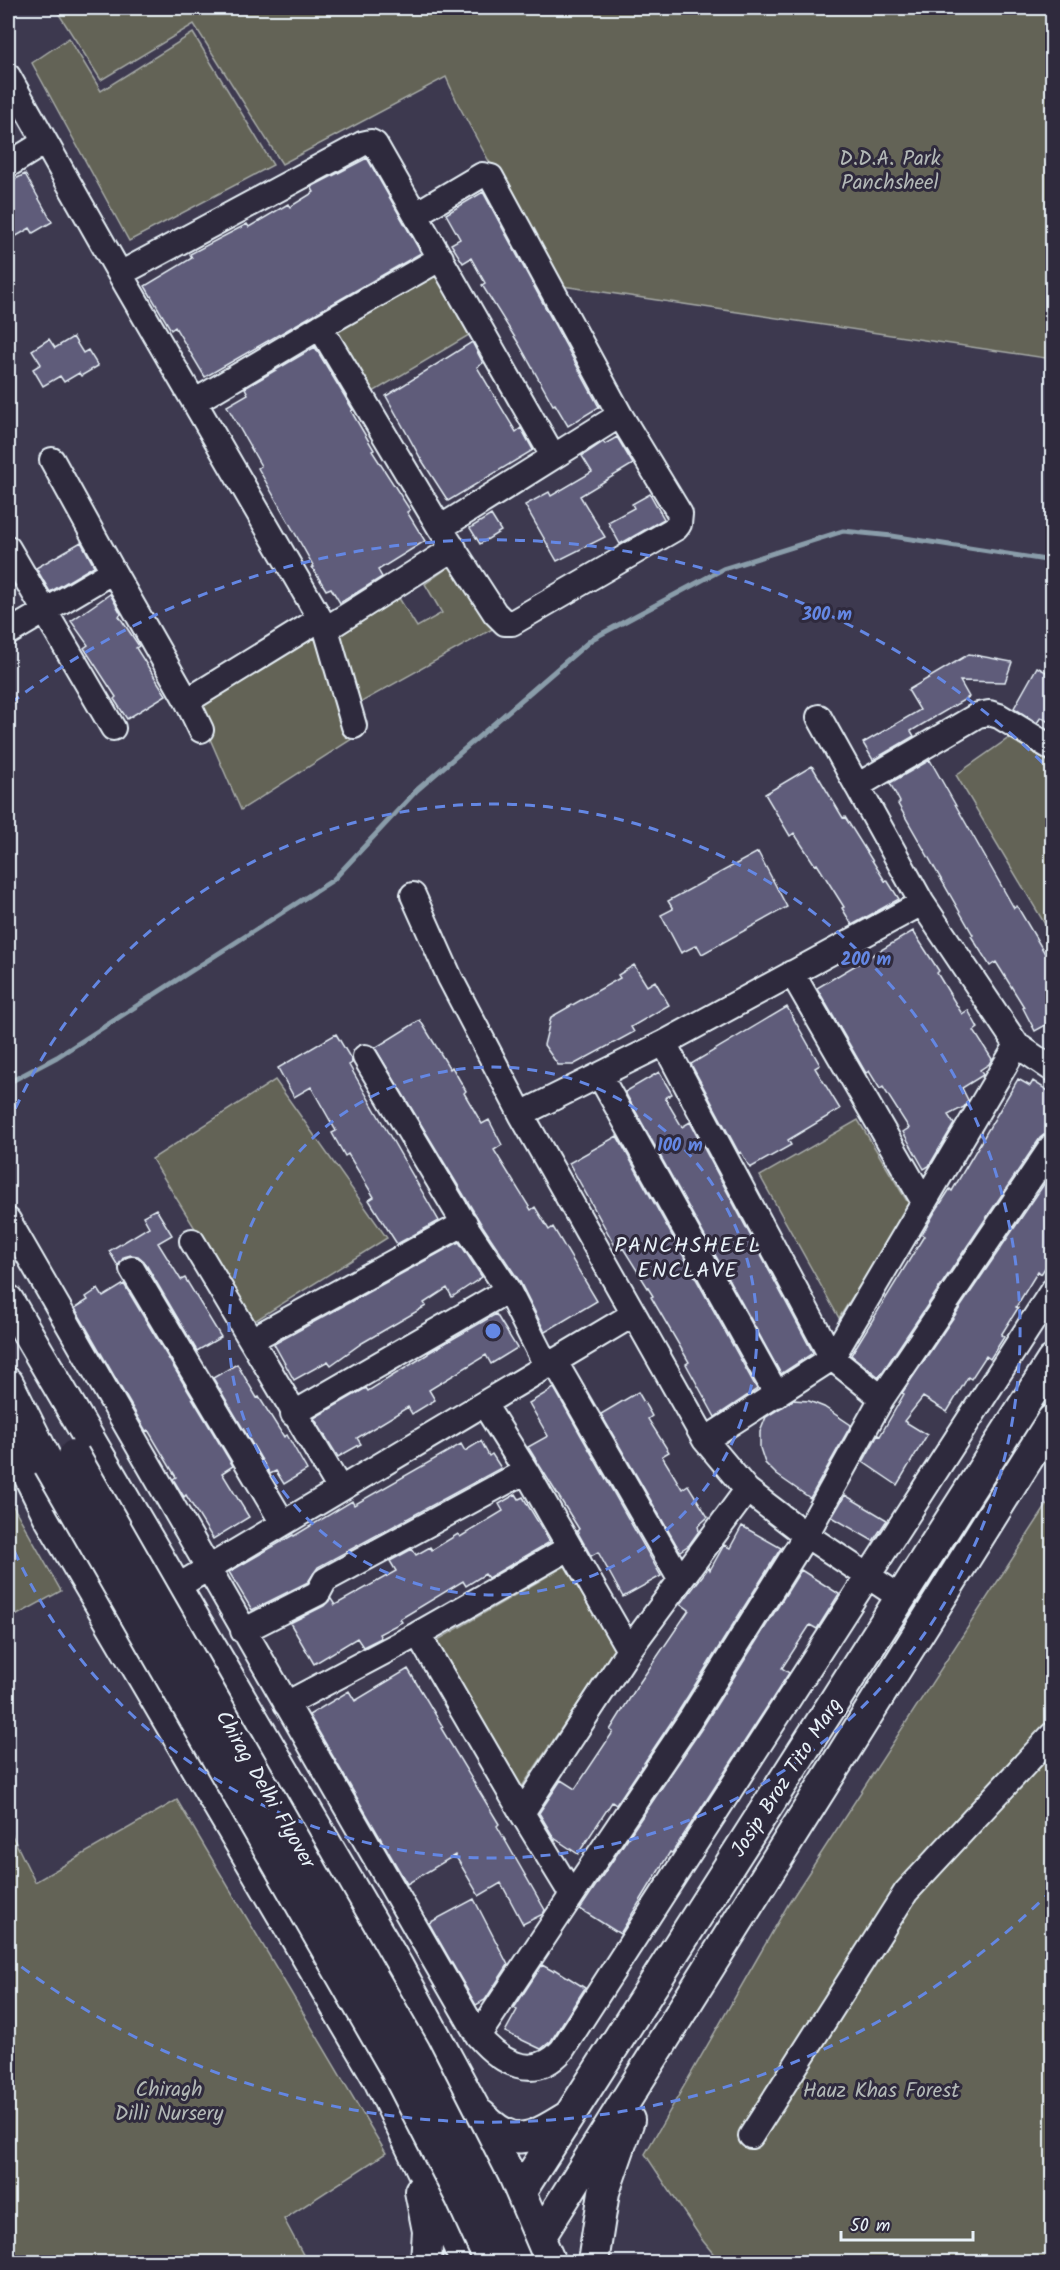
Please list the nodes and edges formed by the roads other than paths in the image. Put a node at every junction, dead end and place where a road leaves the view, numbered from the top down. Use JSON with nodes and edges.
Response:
{"nodes":[{"id":1,"x":8,"y":76,"type":"edge"},
{"id":2,"x":45,"y":142,"type":"junction"},
{"id":3,"x":8,"y":165,"type":"edge"},
{"id":4,"x":416,"y":214,"type":"junction"},
{"id":5,"x":441,"y":258,"type":"junction"},
{"id":6,"x":120,"y":274,"type":"junction"},
{"id":7,"x":320,"y":327,"type":"junction"},
{"id":8,"x":194,"y":402,"type":"junction"},
{"id":9,"x":620,"y":415,"type":"junction"},
{"id":10,"x":553,"y":456,"type":"junction"},
{"id":11,"x":52,"y":460,"type":"dead end"},
{"id":12,"x":440,"y":528,"type":"junction"},
{"id":13,"x":8,"y":548,"type":"edge"},
{"id":14,"x":454,"y":548,"type":"junction"},
{"id":15,"x":113,"y":571,"type":"junction"},
{"id":16,"x":45,"y":611,"type":"junction"},
{"id":17,"x":323,"y":624,"type":"junction"},
{"id":18,"x":8,"y":633,"type":"edge"},
{"id":19,"x":188,"y":701,"type":"junction"},
{"id":20,"x":819,"y":717,"type":"dead end"},
{"id":21,"x":354,"y":726,"type":"dead end"},
{"id":22,"x":113,"y":728,"type":"dead end"},
{"id":23,"x":201,"y":730,"type":"dead end"},
{"id":24,"x":1053,"y":748,"type":"edge"},
{"id":25,"x":857,"y":786,"type":"junction"},
{"id":26,"x":413,"y":895,"type":"dead end"},
{"id":27,"x":921,"y":903,"type":"junction"},
{"id":28,"x":792,"y":973,"type":"junction"},
{"id":29,"x":664,"y":1043,"type":"junction"},
{"id":30,"x":1017,"y":1045,"type":"junction"},
{"id":31,"x":365,"y":1057,"type":"dead end"},
{"id":32,"x":1053,"y":1069,"type":"edge"},
{"id":33,"x":600,"y":1076,"type":"junction"},
{"id":34,"x":521,"y":1114,"type":"junction"},
{"id":35,"x":1053,"y":1146,"type":"edge"},
{"id":36,"x":924,"y":1202,"type":"junction"},
{"id":37,"x":8,"y":1221,"type":"edge"},
{"id":38,"x":465,"y":1223,"type":"junction"},
{"id":39,"x":192,"y":1241,"type":"dead end"},
{"id":40,"x":132,"y":1269,"type":"dead end"},
{"id":41,"x":508,"y":1290,"type":"junction"},
{"id":42,"x":1053,"y":1290,"type":"edge"},
{"id":43,"x":8,"y":1300,"type":"edge"},
{"id":44,"x":634,"y":1314,"type":"junction"},
{"id":45,"x":8,"y":1320,"type":"edge"},
{"id":46,"x":251,"y":1340,"type":"junction"},
{"id":47,"x":832,"y":1358,"type":"junction"},
{"id":48,"x":1053,"y":1361,"type":"edge"},
{"id":49,"x":551,"y":1365,"type":"junction"},
{"id":50,"x":8,"y":1383,"type":"edge"},
{"id":51,"x":777,"y":1395,"type":"junction"},
{"id":52,"x":882,"y":1398,"type":"junction"},
{"id":53,"x":484,"y":1404,"type":"junction"},
{"id":54,"x":293,"y":1414,"type":"junction"},
{"id":55,"x":1053,"y":1420,"type":"edge"},
{"id":56,"x":9,"y":1434,"type":"edge"},
{"id":57,"x":705,"y":1440,"type":"junction"},
{"id":58,"x":61,"y":1460,"type":"junction"},
{"id":59,"x":526,"y":1471,"type":"junction"},
{"id":60,"x":340,"y":1490,"type":"junction"},
{"id":61,"x":747,"y":1490,"type":"junction"},
{"id":62,"x":283,"y":1523,"type":"junction"},
{"id":63,"x":806,"y":1535,"type":"junction"},
{"id":64,"x":569,"y":1548,"type":"junction"},
{"id":65,"x":208,"y":1568,"type":"junction"},
{"id":66,"x":868,"y":1576,"type":"junction"},
{"id":67,"x":680,"y":1579,"type":"junction"},
{"id":68,"x":175,"y":1587,"type":"junction"},
{"id":69,"x":901,"y":1598,"type":"junction"},
{"id":70,"x":243,"y":1631,"type":"junction"},
{"id":71,"x":418,"y":1634,"type":"junction"},
{"id":72,"x":629,"y":1650,"type":"junction"},
{"id":73,"x":286,"y":1704,"type":"junction"},
{"id":74,"x":1053,"y":1735,"type":"edge"},
{"id":75,"x":522,"y":1813,"type":"junction"},
{"id":76,"x":312,"y":1821,"type":"junction"},
{"id":77,"x":247,"y":1858,"type":"junction"},
{"id":78,"x":572,"y":1895,"type":"junction"},
{"id":79,"x":478,"y":2036,"type":"junction"},
{"id":80,"x":648,"y":2066,"type":"junction"},
{"id":81,"x":475,"y":2109,"type":"junction"},
{"id":82,"x":570,"y":2115,"type":"junction"},
{"id":83,"x":752,"y":2136,"type":"dead end"},
{"id":84,"x":411,"y":2148,"type":"junction"},
{"id":85,"x":520,"y":2193,"type":"junction"},
{"id":86,"x":545,"y":2250,"type":"edge"},
{"id":87,"x":426,"y":2262,"type":"edge"},
{"id":88,"x":466,"y":2262,"type":"edge"},
{"id":89,"x":475,"y":2262,"type":"edge"},
{"id":90,"x":490,"y":2262,"type":"edge"},
{"id":91,"x":516,"y":2262,"type":"edge"},
{"id":92,"x":524,"y":2262,"type":"edge"},
{"id":93,"x":593,"y":2262,"type":"edge"}],
"edges":[{"from":1,"to":2,"type":"street"},
{"from":2,"to":3,"type":"street"},
{"from":2,"to":6,"type":"street"},
{"from":4,"to":5,"type":"street"},
{"from":4,"to":6,"type":"street"},
{"from":4,"to":9,"type":"street"},
{"from":5,"to":7,"type":"street"},
{"from":5,"to":10,"type":"street"},
{"from":6,"to":8,"type":"street"},
{"from":7,"to":8,"type":"street"},
{"from":7,"to":12,"type":"street"},
{"from":8,"to":17,"type":"street"},
{"from":9,"to":10,"type":"street"},
{"from":9,"to":14,"type":"street"},
{"from":10,"to":12,"type":"street"},
{"from":11,"to":15,"type":"street"},
{"from":12,"to":14,"type":"street"},
{"from":13,"to":16,"type":"street"},
{"from":14,"to":17,"type":"street"},
{"from":15,"to":16,"type":"street"},
{"from":15,"to":19,"type":"street"},
{"from":16,"to":18,"type":"street"},
{"from":16,"to":22,"type":"street"},
{"from":17,"to":19,"type":"street"},
{"from":17,"to":21,"type":"street"},
{"from":19,"to":23,"type":"street"},
{"from":20,"to":25,"type":"street"},
{"from":24,"to":25,"type":"street"},
{"from":25,"to":27,"type":"street"},
{"from":26,"to":34,"type":"street"},
{"from":27,"to":28,"type":"street"},
{"from":27,"to":30,"type":"street"},
{"from":28,"to":29,"type":"street"},
{"from":28,"to":36,"type":"street"},
{"from":29,"to":33,"type":"street"},
{"from":29,"to":47,"type":"street"},
{"from":30,"to":32,"type":"street"},
{"from":30,"to":36,"type":"street"},
{"from":31,"to":38,"type":"street"},
{"from":33,"to":34,"type":"street"},
{"from":33,"to":51,"type":"street"},
{"from":34,"to":44,"type":"street"},
{"from":35,"to":52,"type":"street"},
{"from":36,"to":47,"type":"street"},
{"from":37,"to":65,"type":"street"},
{"from":38,"to":41,"type":"street"},
{"from":38,"to":46,"type":"street"},
{"from":39,"to":46,"type":"street"},
{"from":40,"to":62,"type":"street"},
{"from":41,"to":49,"type":"street"},
{"from":41,"to":54,"type":"street"},
{"from":42,"to":66,"type":"street"},
{"from":43,"to":68,"type":"main road"},
{"from":44,"to":49,"type":"street"},
{"from":44,"to":57,"type":"street"},
{"from":45,"to":58,"type":"main road","name":"Chirag Delhi Flyover"},
{"from":46,"to":54,"type":"street"},
{"from":47,"to":51,"type":"street"},
{"from":47,"to":52,"type":"street"},
{"from":48,"to":69,"type":"main road","name":"Josip Broz Tito Marg"},
{"from":49,"to":53,"type":"street"},
{"from":49,"to":67,"type":"street"},
{"from":50,"to":58,"type":"main road","name":"Chirag Delhi Flyover"},
{"from":51,"to":57,"type":"street"},
{"from":52,"to":63,"type":"street"},
{"from":53,"to":59,"type":"street"},
{"from":53,"to":60,"type":"street"},
{"from":54,"to":60,"type":"street"},
{"from":55,"to":80,"type":"main road","name":"Josip Broz Tito Marg"},
{"from":56,"to":77,"type":"main road"},
{"from":57,"to":61,"type":"street"},
{"from":58,"to":90,"type":"main road","name":"Chirag Delhi Flyover","bridge":true},
{"from":58,"to":91,"type":"main road","name":"Chirag Delhi Flyover","bridge":true},
{"from":59,"to":64,"type":"street"},
{"from":59,"to":70,"type":"street"},
{"from":60,"to":62,"type":"street"},
{"from":61,"to":63,"type":"street"},
{"from":61,"to":67,"type":"street"},
{"from":62,"to":65,"type":"street"},
{"from":63,"to":66,"type":"street"},
{"from":63,"to":78,"type":"street"},
{"from":64,"to":71,"type":"street"},
{"from":64,"to":72,"type":"street"},
{"from":65,"to":68,"type":"street"},
{"from":65,"to":70,"type":"street"},
{"from":66,"to":69,"type":"street"},
{"from":66,"to":79,"type":"street"},
{"from":67,"to":72,"type":"street"},
{"from":68,"to":76,"type":"main road"},
{"from":69,"to":82,"type":"main road","name":"Josip Broz Tito Marg"},
{"from":70,"to":73,"type":"street"},
{"from":71,"to":73,"type":"street"},
{"from":71,"to":75,"type":"street"},
{"from":72,"to":75,"type":"street"},
{"from":73,"to":79,"type":"street"},
{"from":74,"to":83,"type":"street"},
{"from":75,"to":78,"type":"street"},
{"from":76,"to":77,"type":"main road"},
{"from":76,"to":81,"type":"main road"},
{"from":77,"to":84,"type":"main road"},
{"from":78,"to":79,"type":"street"},
{"from":80,"to":86,"type":"main road","name":"Josip Broz Tito Marg"},
{"from":80,"to":93,"type":"main road"},
{"from":81,"to":82,"type":"main road"},
{"from":81,"to":85,"type":"main road"},
{"from":82,"to":85,"type":"main road","name":"Josip Broz Tito Marg"},
{"from":84,"to":87,"type":"main road"},
{"from":84,"to":88,"type":"main road"},
{"from":85,"to":86,"type":"main road"},
{"from":85,"to":89,"type":"main road","name":"Josip Broz Tito Marg"},
{"from":86,"to":92,"type":"main road","name":"Josip Broz Tito Marg"}]}
